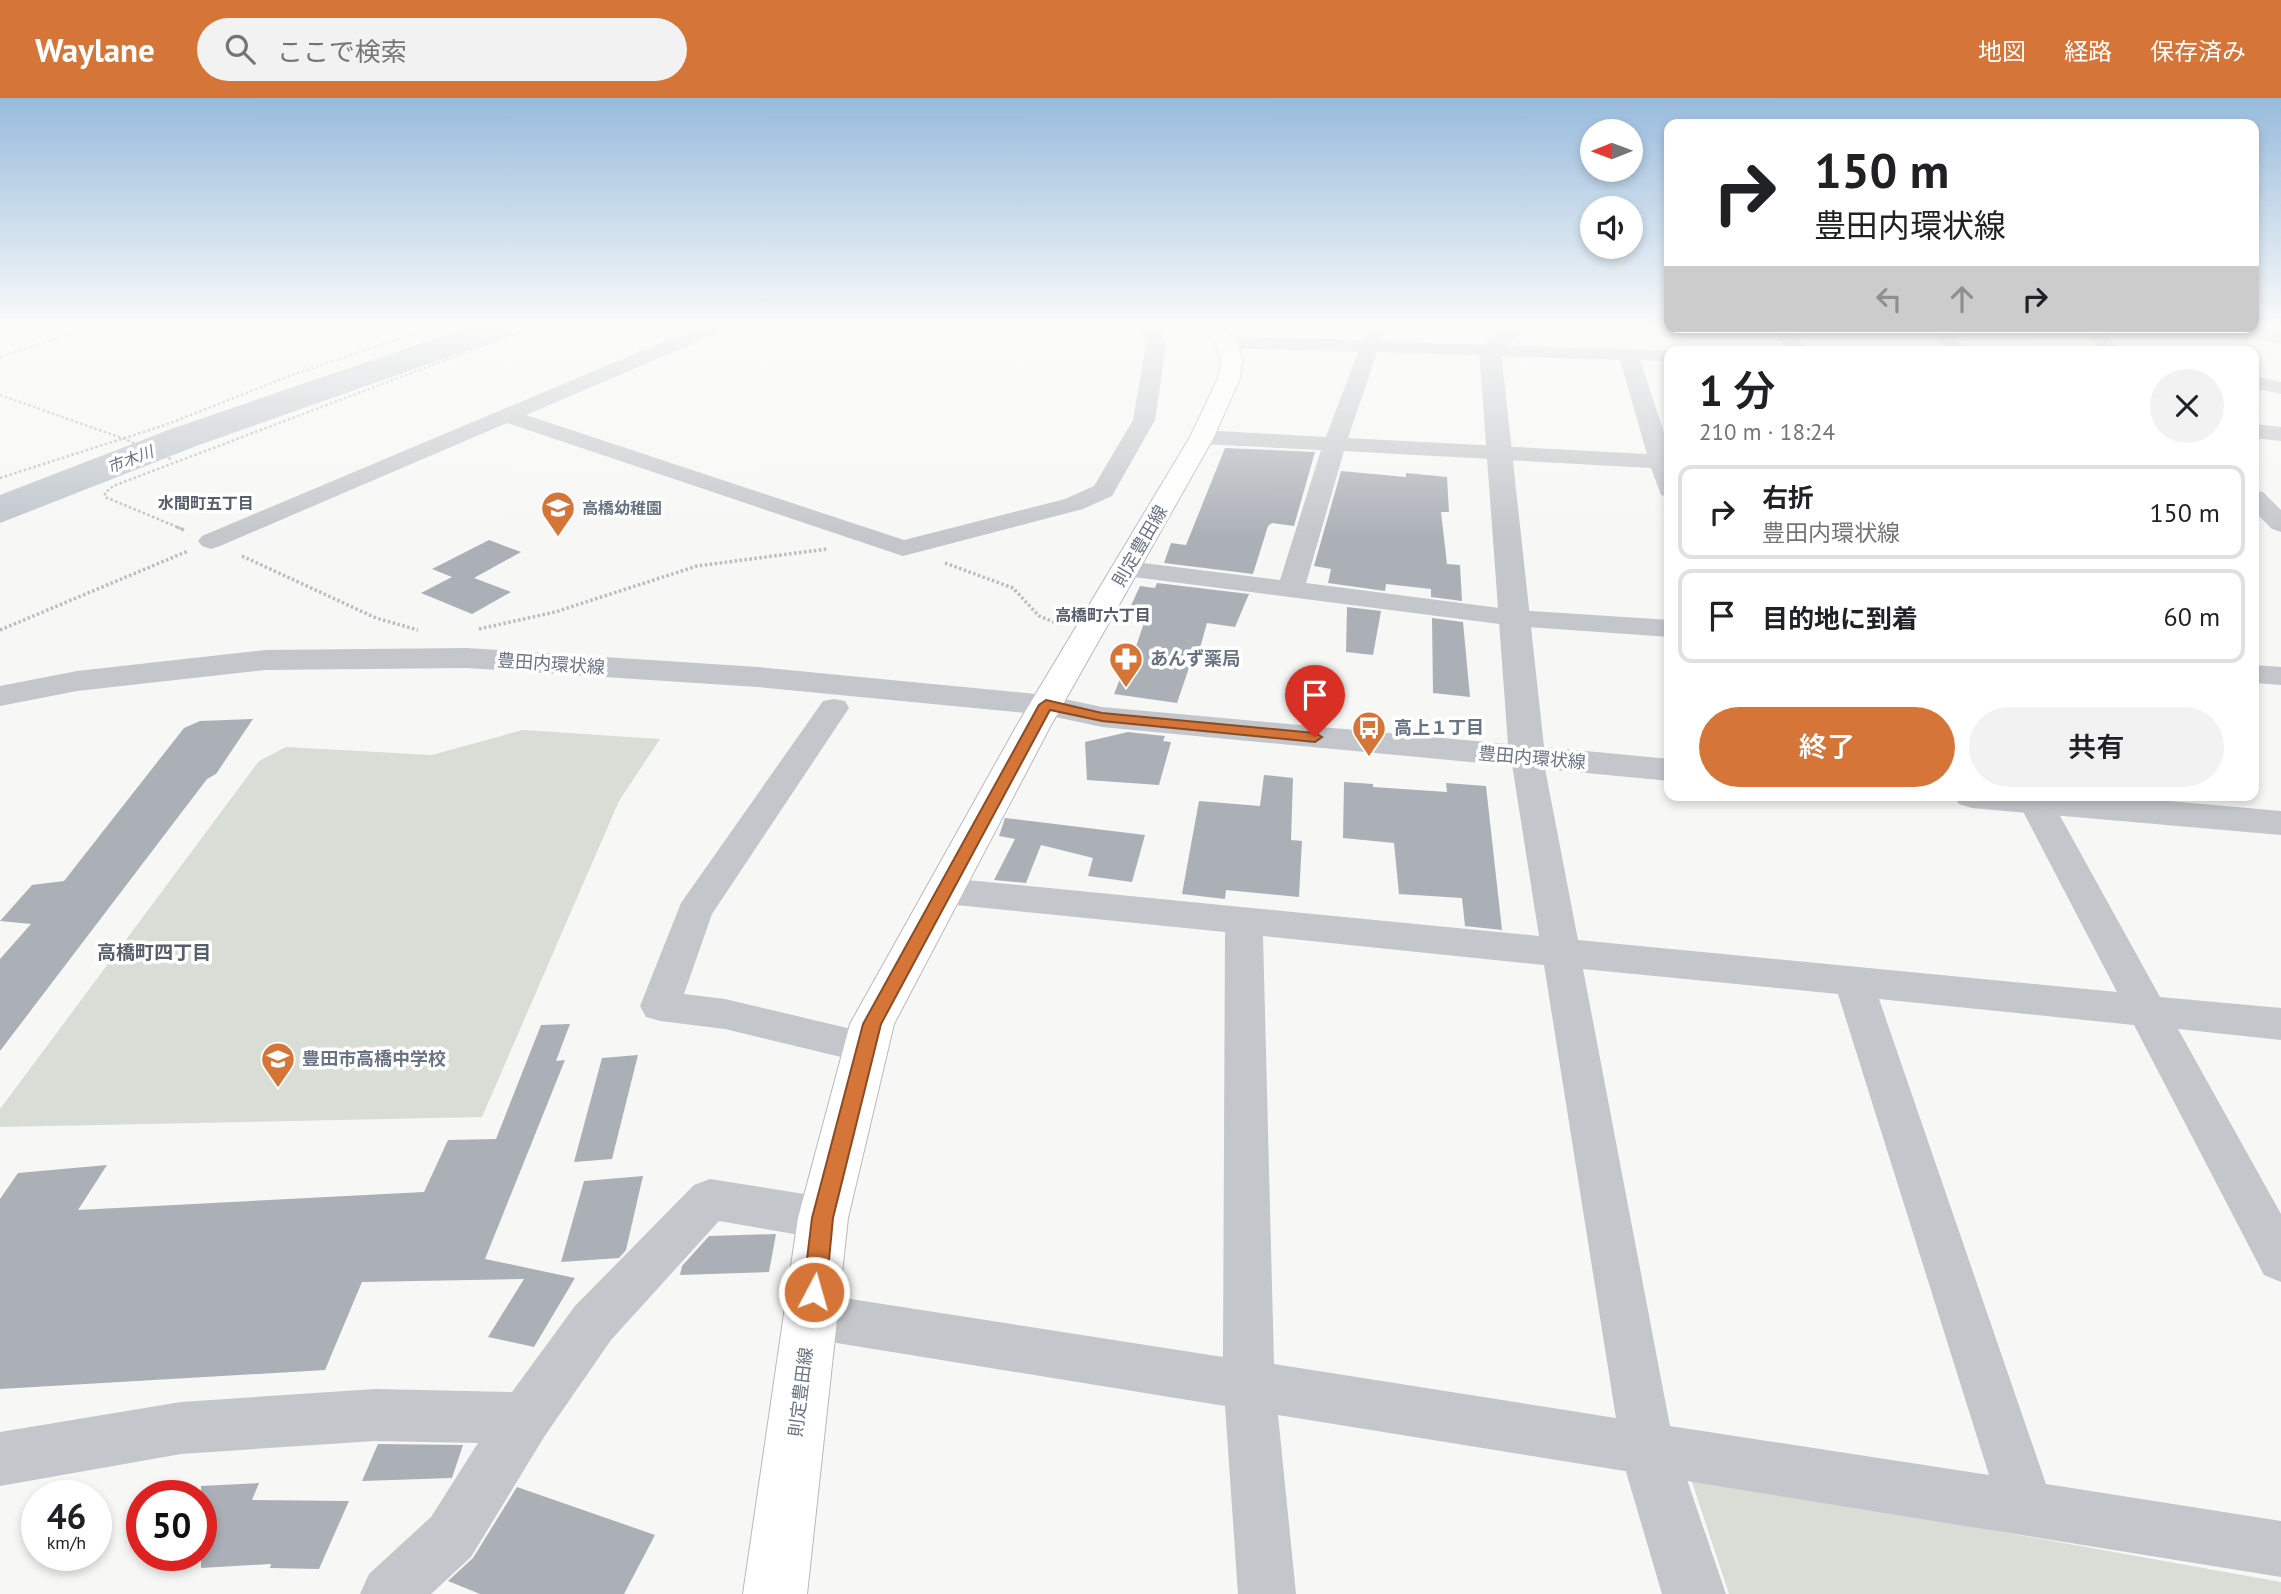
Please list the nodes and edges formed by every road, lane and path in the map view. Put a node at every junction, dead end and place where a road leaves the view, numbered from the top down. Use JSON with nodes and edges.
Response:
{"nodes":[{"id":1,"x":5,"y":398,"type":"edge"},
{"id":2,"x":234,"y":398,"type":"edge"},
{"id":3,"x":343,"y":398,"type":"edge"},
{"id":4,"x":550,"y":398,"type":"edge"},
{"id":5,"x":1148,"y":398,"type":"edge"},
{"id":6,"x":1220,"y":398,"type":"edge"},
{"id":7,"x":1352,"y":398,"type":"edge"},
{"id":8,"x":1495,"y":398,"type":"edge"},
{"id":9,"x":1644,"y":398,"type":"edge"},
{"id":10,"x":508,"y":416,"type":"junction"},
{"id":11,"x":2259,"y":432,"type":"edge"},
{"id":12,"x":2281,"y":434,"type":"edge"},
{"id":13,"x":1202,"y":437,"type":"junction"},
{"id":14,"x":122,"y":438,"type":"junction"},
{"id":15,"x":1335,"y":443,"type":"junction"},
{"id":16,"x":1500,"y":453,"type":"junction"},
{"id":17,"x":1664,"y":455,"type":"edge"},
{"id":18,"x":174,"y":461,"type":"junction"},
{"id":19,"x":1664,"y":461,"type":"edge"},
{"id":20,"x":0,"y":478,"type":"edge"},
{"id":21,"x":2259,"y":495,"type":"edge"},
{"id":22,"x":2281,"y":495,"type":"edge"},
{"id":23,"x":2259,"y":500,"type":"edge"},
{"id":24,"x":2281,"y":524,"type":"edge"},
{"id":25,"x":879,"y":539,"type":"junction"},
{"id":26,"x":211,"y":541,"type":"junction"},
{"id":27,"x":903,"y":548,"type":"junction"},
{"id":28,"x":1127,"y":569,"type":"junction"},
{"id":29,"x":1291,"y":590,"type":"junction"},
{"id":30,"x":1515,"y":618,"type":"junction"},
{"id":31,"x":1664,"y":629,"type":"edge"},
{"id":32,"x":0,"y":630,"type":"edge"},
{"id":33,"x":471,"y":630,"type":"dead end"},
{"id":34,"x":426,"y":631,"type":"dead end"},
{"id":35,"x":1088,"y":634,"type":"junction"},
{"id":36,"x":2259,"y":674,"type":"edge"},
{"id":37,"x":2281,"y":676,"type":"edge"},
{"id":38,"x":0,"y":696,"type":"edge"},
{"id":39,"x":834,"y":708,"type":"junction"},
{"id":40,"x":0,"y":713,"type":"edge"},
{"id":41,"x":1039,"y":716,"type":"junction"},
{"id":42,"x":1527,"y":758,"type":"junction"},
{"id":43,"x":1664,"y":769,"type":"edge"},
{"id":44,"x":2035,"y":801,"type":"edge"},
{"id":45,"x":2055,"y":801,"type":"edge"},
{"id":46,"x":2281,"y":822,"type":"edge"},
{"id":47,"x":946,"y":891,"type":"junction"},
{"id":48,"x":1244,"y":920,"type":"junction"},
{"id":49,"x":1561,"y":951,"type":"junction"},
{"id":50,"x":1853,"y":981,"type":"junction"},
{"id":51,"x":2149,"y":1012,"type":"junction"},
{"id":52,"x":2281,"y":1024,"type":"edge"},
{"id":53,"x":866,"y":1047,"type":"junction"},
{"id":54,"x":822,"y":1218,"type":"junction"},
{"id":55,"x":2281,"y":1260,"type":"edge"},
{"id":56,"x":812,"y":1316,"type":"junction"},
{"id":57,"x":1249,"y":1387,"type":"junction"},
{"id":58,"x":525,"y":1418,"type":"junction"},
{"id":59,"x":1648,"y":1448,"type":"junction"},
{"id":60,"x":0,"y":1460,"type":"edge"},
{"id":61,"x":2028,"y":1510,"type":"junction"},
{"id":62,"x":2281,"y":1549,"type":"edge"},
{"id":63,"x":389,"y":1594,"type":"edge"},
{"id":64,"x":775,"y":1594,"type":"edge"},
{"id":65,"x":1267,"y":1594,"type":"edge"},
{"id":66,"x":1694,"y":1594,"type":"edge"}],
"edges":[{"from":1,"to":14,"type":"path"},
{"from":2,"to":14,"type":"path"},
{"from":3,"to":18,"type":"path"},
{"from":4,"to":10,"type":"street"},
{"from":5,"to":27,"type":"street"},
{"from":6,"to":13,"type":"main road","name":"則定豊田線"},
{"from":7,"to":15,"type":"street"},
{"from":8,"to":16,"type":"street"},
{"from":9,"to":17,"type":"street"},
{"from":10,"to":25,"type":"street"},
{"from":10,"to":26,"type":"street"},
{"from":11,"to":12,"type":"street"},
{"from":13,"to":15,"type":"street"},
{"from":13,"to":28,"type":"main road","name":"則定豊田線"},
{"from":14,"to":18,"type":"path"},
{"from":14,"to":20,"type":"path"},
{"from":15,"to":16,"type":"street"},
{"from":15,"to":29,"type":"street"},
{"from":16,"to":19,"type":"street"},
{"from":16,"to":30,"type":"street"},
{"from":18,"to":26,"type":"path"},
{"from":21,"to":22,"type":"street"},
{"from":23,"to":24,"type":"street"},
{"from":25,"to":27,"type":"street"},
{"from":25,"to":33,"type":"path"},
{"from":26,"to":32,"type":"path"},
{"from":26,"to":34,"type":"path"},
{"from":27,"to":35,"type":"path"},
{"from":28,"to":29,"type":"street"},
{"from":28,"to":35,"type":"main road","name":"則定豊田線"},
{"from":29,"to":30,"type":"street"},
{"from":30,"to":31,"type":"street"},
{"from":30,"to":42,"type":"street"},
{"from":35,"to":41,"type":"main road","name":"則定豊田線"},
{"from":36,"to":37,"type":"street"},
{"from":38,"to":41,"type":"street","name":"豊田内環状線"},
{"from":39,"to":40,"type":"street","name":"豊田内環状線"},
{"from":39,"to":41,"type":"street","name":"豊田内環状線"},
{"from":39,"to":53,"type":"street"},
{"from":41,"to":42,"type":"street","name":"豊田内環状線"},
{"from":41,"to":47,"type":"main road","name":"則定豊田線"},
{"from":42,"to":43,"type":"street","name":"豊田内環状線"},
{"from":42,"to":49,"type":"street"},
{"from":44,"to":51,"type":"street"},
{"from":45,"to":46,"type":"street"},
{"from":47,"to":48,"type":"street"},
{"from":47,"to":53,"type":"main road","name":"則定豊田線"},
{"from":48,"to":49,"type":"street"},
{"from":48,"to":57,"type":"street"},
{"from":49,"to":50,"type":"street"},
{"from":49,"to":59,"type":"street"},
{"from":50,"to":51,"type":"street"},
{"from":50,"to":61,"type":"street"},
{"from":51,"to":52,"type":"street"},
{"from":51,"to":55,"type":"street"},
{"from":53,"to":54,"type":"main road","name":"則定豊田線"},
{"from":54,"to":56,"type":"main road","name":"則定豊田線"},
{"from":54,"to":58,"type":"street"},
{"from":56,"to":57,"type":"street"},
{"from":56,"to":64,"type":"main road","name":"則定豊田線"},
{"from":57,"to":59,"type":"street"},
{"from":57,"to":65,"type":"street"},
{"from":58,"to":60,"type":"street"},
{"from":58,"to":63,"type":"street"},
{"from":59,"to":61,"type":"street"},
{"from":59,"to":66,"type":"street"},
{"from":61,"to":62,"type":"street"}]}
